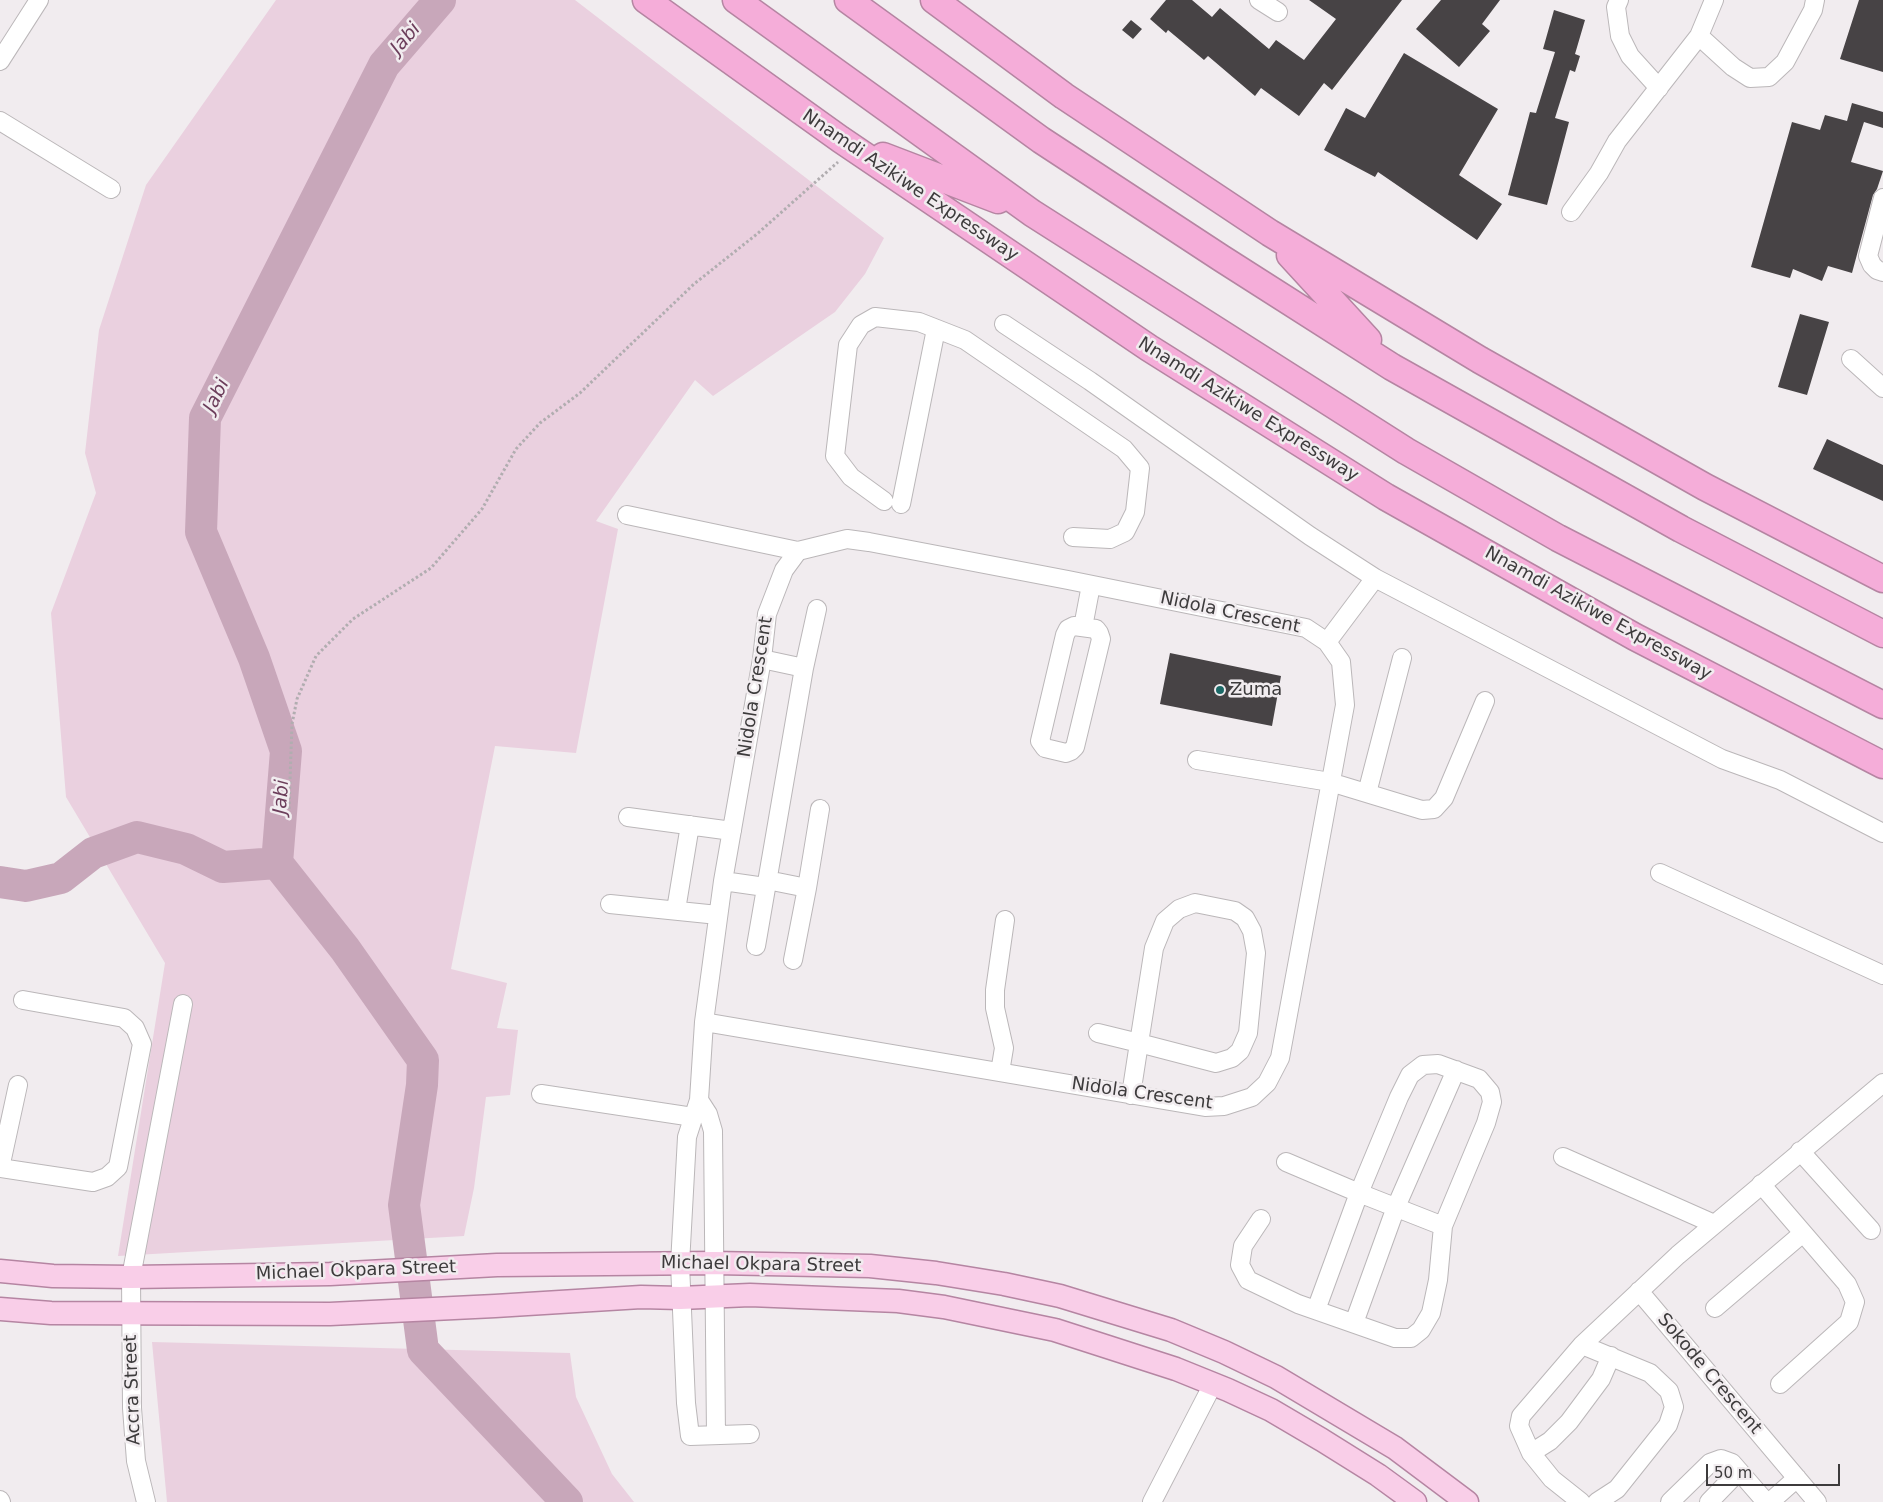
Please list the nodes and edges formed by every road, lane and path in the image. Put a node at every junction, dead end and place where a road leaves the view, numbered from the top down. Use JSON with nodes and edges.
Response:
{"nodes":[{"id":1,"x":39,"y":0,"type":"edge"},
{"id":2,"x":646,"y":0,"type":"edge"},
{"id":3,"x":736,"y":0,"type":"edge"},
{"id":4,"x":848,"y":0,"type":"edge"},
{"id":5,"x":934,"y":0,"type":"edge"},
{"id":6,"x":1259,"y":0,"type":"edge"},
{"id":7,"x":1619,"y":0,"type":"edge"},
{"id":8,"x":1714,"y":0,"type":"edge"},
{"id":9,"x":1815,"y":0,"type":"edge"},
{"id":10,"x":1278,"y":12,"type":"dead end"},
{"id":11,"x":1699,"y":36,"type":"junction"},
{"id":12,"x":0,"y":61,"type":"edge"},
{"id":13,"x":1659,"y":88,"type":"junction"},
{"id":14,"x":0,"y":121,"type":"edge"},
{"id":15,"x":847,"y":144,"type":"junction"},
{"id":16,"x":111,"y":188,"type":"dead end"},
{"id":17,"x":1883,"y":198,"type":"edge"},
{"id":18,"x":1570,"y":212,"type":"dead end"},
{"id":19,"x":1032,"y":213,"type":"junction"},
{"id":20,"x":1270,"y":234,"type":"junction"},
{"id":21,"x":1883,"y":272,"type":"edge"},
{"id":22,"x":1004,"y":324,"type":"dead end"},
{"id":23,"x":936,"y":329,"type":"junction"},
{"id":24,"x":1851,"y":359,"type":"dead end"},
{"id":25,"x":1392,"y":367,"type":"junction"},
{"id":26,"x":1883,"y":388,"type":"edge"},
{"id":27,"x":884,"y":501,"type":"dead end"},
{"id":28,"x":901,"y":504,"type":"dead end"},
{"id":29,"x":627,"y":516,"type":"dead end"},
{"id":30,"x":1073,"y":537,"type":"dead end"},
{"id":31,"x":798,"y":551,"type":"junction"},
{"id":32,"x":1375,"y":578,"type":"junction"},
{"id":33,"x":1883,"y":579,"type":"edge"},
{"id":34,"x":1091,"y":585,"type":"junction"},
{"id":35,"x":817,"y":609,"type":"dead end"},
{"id":36,"x":1083,"y":627,"type":"junction"},
{"id":37,"x":1883,"y":634,"type":"edge"},
{"id":38,"x":1327,"y":642,"type":"junction"},
{"id":39,"x":1402,"y":658,"type":"dead end"},
{"id":40,"x":762,"y":659,"type":"junction"},
{"id":41,"x":804,"y":668,"type":"junction"},
{"id":42,"x":1485,"y":701,"type":"dead end"},
{"id":43,"x":1883,"y":705,"type":"edge"},
{"id":44,"x":1197,"y":760,"type":"dead end"},
{"id":45,"x":1883,"y":765,"type":"edge"},
{"id":46,"x":1330,"y":782,"type":"junction"},
{"id":47,"x":1367,"y":792,"type":"junction"},
{"id":48,"x":289,"y":809,"type":"dead end"},
{"id":49,"x":820,"y":809,"type":"dead end"},
{"id":50,"x":628,"y":817,"type":"dead end"},
{"id":51,"x":690,"y":825,"type":"junction"},
{"id":52,"x":732,"y":831,"type":"junction"},
{"id":53,"x":1883,"y":833,"type":"edge"},
{"id":54,"x":1660,"y":873,"type":"dead end"},
{"id":55,"x":723,"y":881,"type":"junction"},
{"id":56,"x":766,"y":884,"type":"junction"},
{"id":57,"x":807,"y":888,"type":"junction"},
{"id":58,"x":610,"y":904,"type":"dead end"},
{"id":59,"x":676,"y":910,"type":"junction"},
{"id":60,"x":718,"y":915,"type":"junction"},
{"id":61,"x":1005,"y":920,"type":"dead end"},
{"id":62,"x":756,"y":946,"type":"dead end"},
{"id":63,"x":793,"y":960,"type":"dead end"},
{"id":64,"x":1883,"y":975,"type":"edge"},
{"id":65,"x":24,"y":1000,"type":"dead end"},
{"id":66,"x":183,"y":1004,"type":"dead end"},
{"id":67,"x":704,"y":1022,"type":"junction"},
{"id":68,"x":1098,"y":1033,"type":"dead end"},
{"id":69,"x":1139,"y":1043,"type":"junction"},
{"id":70,"x":1456,"y":1070,"type":"junction"},
{"id":71,"x":1000,"y":1072,"type":"junction"},
{"id":72,"x":1883,"y":1083,"type":"edge"},
{"id":73,"x":18,"y":1085,"type":"dead end"},
{"id":74,"x":541,"y":1094,"type":"dead end"},
{"id":75,"x":1131,"y":1095,"type":"junction"},
{"id":76,"x":699,"y":1100,"type":"junction"},
{"id":77,"x":693,"y":1117,"type":"junction"},
{"id":78,"x":1800,"y":1152,"type":"junction"},
{"id":79,"x":1563,"y":1157,"type":"dead end"},
{"id":80,"x":1286,"y":1162,"type":"dead end"},
{"id":81,"x":0,"y":1168,"type":"edge"},
{"id":82,"x":1761,"y":1184,"type":"junction"},
{"id":83,"x":1359,"y":1193,"type":"junction"},
{"id":84,"x":1396,"y":1207,"type":"junction"},
{"id":85,"x":1261,"y":1220,"type":"dead end"},
{"id":86,"x":1714,"y":1224,"type":"junction"},
{"id":87,"x":1443,"y":1226,"type":"junction"},
{"id":88,"x":1871,"y":1230,"type":"dead end"},
{"id":89,"x":1803,"y":1233,"type":"junction"},
{"id":90,"x":715,"y":1263,"type":"junction"},
{"id":91,"x":680,"y":1264,"type":"junction"},
{"id":92,"x":0,"y":1272,"type":"edge"},
{"id":93,"x":131,"y":1277,"type":"junction"},
{"id":94,"x":1639,"y":1291,"type":"junction"},
{"id":95,"x":714,"y":1296,"type":"junction"},
{"id":96,"x":680,"y":1298,"type":"junction"},
{"id":97,"x":1715,"y":1308,"type":"dead end"},
{"id":98,"x":0,"y":1309,"type":"edge"},
{"id":99,"x":1316,"y":1310,"type":"junction"},
{"id":100,"x":131,"y":1314,"type":"junction"},
{"id":101,"x":1354,"y":1323,"type":"junction"},
{"id":102,"x":1582,"y":1345,"type":"junction"},
{"id":103,"x":1611,"y":1356,"type":"junction"},
{"id":104,"x":1213,"y":1384,"type":"junction"},
{"id":105,"x":1780,"y":1384,"type":"dead end"},
{"id":106,"x":750,"y":1434,"type":"dead end"},
{"id":107,"x":716,"y":1435,"type":"junction"},
{"id":108,"x":1531,"y":1453,"type":"junction"},
{"id":109,"x":1739,"y":1471,"type":"junction"},
{"id":110,"x":1797,"y":1478,"type":"junction"},
{"id":111,"x":146,"y":1502,"type":"edge"},
{"id":112,"x":1152,"y":1502,"type":"edge"},
{"id":113,"x":1415,"y":1502,"type":"edge"},
{"id":114,"x":1467,"y":1502,"type":"edge"},
{"id":115,"x":1581,"y":1502,"type":"edge"},
{"id":116,"x":1598,"y":1502,"type":"edge"},
{"id":117,"x":1670,"y":1502,"type":"edge"},
{"id":118,"x":1709,"y":1502,"type":"edge"},
{"id":119,"x":1766,"y":1502,"type":"edge"},
{"id":120,"x":1770,"y":1502,"type":"edge"},
{"id":121,"x":1817,"y":1502,"type":"edge"}],
"edges":[{"from":1,"to":12,"type":"street"},
{"from":2,"to":15,"type":"highway","name":"Nnamdi Azikiwe Expressway"},
{"from":3,"to":19,"type":"highway"},
{"from":4,"to":25,"type":"highway"},
{"from":5,"to":20,"type":"highway"},
{"from":6,"to":10,"type":"street"},
{"from":7,"to":13,"type":"street"},
{"from":8,"to":11,"type":"street"},
{"from":9,"to":11,"type":"street"},
{"from":11,"to":13,"type":"street"},
{"from":13,"to":18,"type":"street"},
{"from":14,"to":16,"type":"street"},
{"from":15,"to":19,"type":"highway"},
{"from":15,"to":45,"type":"highway","name":"Nnamdi Azikiwe Expressway"},
{"from":15,"to":48,"type":"path"},
{"from":17,"to":21,"type":"street"},
{"from":19,"to":43,"type":"highway"},
{"from":20,"to":25,"type":"highway"},
{"from":20,"to":33,"type":"highway"},
{"from":22,"to":32,"type":"street"},
{"from":23,"to":27,"type":"street"},
{"from":23,"to":28,"type":"street"},
{"from":23,"to":30,"type":"street"},
{"from":24,"to":26,"type":"street"},
{"from":25,"to":37,"type":"highway"},
{"from":29,"to":31,"type":"street"},
{"from":31,"to":34,"type":"street","name":"Nidola Crescent"},
{"from":31,"to":40,"type":"street","name":"Nidola Crescent"},
{"from":32,"to":38,"type":"street"},
{"from":32,"to":53,"type":"street"},
{"from":34,"to":36,"type":"street"},
{"from":34,"to":38,"type":"street","name":"Nidola Crescent"},
{"from":35,"to":41,"type":"street"},
{"from":36,"to":36,"type":"street"},
{"from":38,"to":46,"type":"street","name":"Nidola Crescent"},
{"from":39,"to":47,"type":"street"},
{"from":40,"to":41,"type":"street"},
{"from":40,"to":52,"type":"street","name":"Nidola Crescent"},
{"from":41,"to":56,"type":"street"},
{"from":42,"to":47,"type":"street"},
{"from":44,"to":46,"type":"street"},
{"from":46,"to":47,"type":"street"},
{"from":46,"to":75,"type":"street","name":"Nidola Crescent"},
{"from":49,"to":57,"type":"street"},
{"from":50,"to":51,"type":"street"},
{"from":51,"to":52,"type":"street"},
{"from":51,"to":59,"type":"street"},
{"from":52,"to":55,"type":"street","name":"Nidola Crescent"},
{"from":54,"to":64,"type":"street"},
{"from":55,"to":56,"type":"street"},
{"from":55,"to":60,"type":"street","name":"Nidola Crescent"},
{"from":56,"to":57,"type":"street"},
{"from":56,"to":62,"type":"street"},
{"from":57,"to":63,"type":"street"},
{"from":58,"to":59,"type":"street"},
{"from":59,"to":60,"type":"street"},
{"from":60,"to":67,"type":"street","name":"Nidola Crescent"},
{"from":61,"to":71,"type":"street"},
{"from":65,"to":81,"type":"street"},
{"from":66,"to":93,"type":"street","name":"Accra Street"},
{"from":67,"to":71,"type":"street","name":"Nidola Crescent"},
{"from":67,"to":76,"type":"street","name":"Nidola Crescent"},
{"from":68,"to":69,"type":"street"},
{"from":69,"to":69,"type":"street"},
{"from":69,"to":75,"type":"street"},
{"from":70,"to":83,"type":"street"},
{"from":70,"to":84,"type":"street"},
{"from":70,"to":87,"type":"street"},
{"from":71,"to":75,"type":"street","name":"Nidola Crescent"},
{"from":72,"to":78,"type":"street"},
{"from":73,"to":81,"type":"street"},
{"from":74,"to":77,"type":"street"},
{"from":76,"to":77,"type":"street","name":"Nidola Crescent"},
{"from":76,"to":90,"type":"street"},
{"from":77,"to":91,"type":"street","name":"Nidola Crescent"},
{"from":78,"to":82,"type":"street"},
{"from":78,"to":88,"type":"street"},
{"from":79,"to":86,"type":"street"},
{"from":80,"to":83,"type":"street"},
{"from":82,"to":86,"type":"street"},
{"from":82,"to":89,"type":"street"},
{"from":83,"to":84,"type":"street"},
{"from":83,"to":99,"type":"street"},
{"from":84,"to":87,"type":"street"},
{"from":84,"to":101,"type":"street"},
{"from":85,"to":99,"type":"street"},
{"from":86,"to":94,"type":"street"},
{"from":87,"to":101,"type":"street"},
{"from":89,"to":97,"type":"street"},
{"from":89,"to":105,"type":"street"},
{"from":90,"to":91,"type":"main road","name":"Michael Okpara Street"},
{"from":90,"to":95,"type":"street"},
{"from":90,"to":114,"type":"main road","name":"Michael Okpara Street"},
{"from":91,"to":93,"type":"main road","name":"Michael Okpara Street"},
{"from":91,"to":96,"type":"street","name":"Nidola Crescent"},
{"from":92,"to":93,"type":"main road","name":"Michael Okpara Street"},
{"from":93,"to":100,"type":"street","name":"Accra Street"},
{"from":94,"to":102,"type":"street"},
{"from":94,"to":110,"type":"street","name":"Sokode Crescent"},
{"from":95,"to":96,"type":"main road","name":"Michael Okpara Street"},
{"from":95,"to":104,"type":"main road","name":"Michael Okpara Street"},
{"from":95,"to":107,"type":"street"},
{"from":96,"to":100,"type":"main road","name":"Michael Okpara Street"},
{"from":96,"to":107,"type":"street","name":"Nidola Crescent"},
{"from":98,"to":100,"type":"main road","name":"Michael Okpara Street"},
{"from":99,"to":101,"type":"street"},
{"from":100,"to":111,"type":"street","name":"Accra Street"},
{"from":102,"to":103,"type":"street"},
{"from":102,"to":108,"type":"street"},
{"from":103,"to":108,"type":"street"},
{"from":103,"to":116,"type":"street"},
{"from":104,"to":112,"type":"street"},
{"from":104,"to":113,"type":"main road","name":"Michael Okpara Street"},
{"from":106,"to":107,"type":"street"},
{"from":108,"to":115,"type":"street"},
{"from":109,"to":117,"type":"street"},
{"from":109,"to":118,"type":"street"},
{"from":109,"to":119,"type":"street"},
{"from":110,"to":120,"type":"street"},
{"from":110,"to":121,"type":"street","name":"Sokode Crescent"}]}
